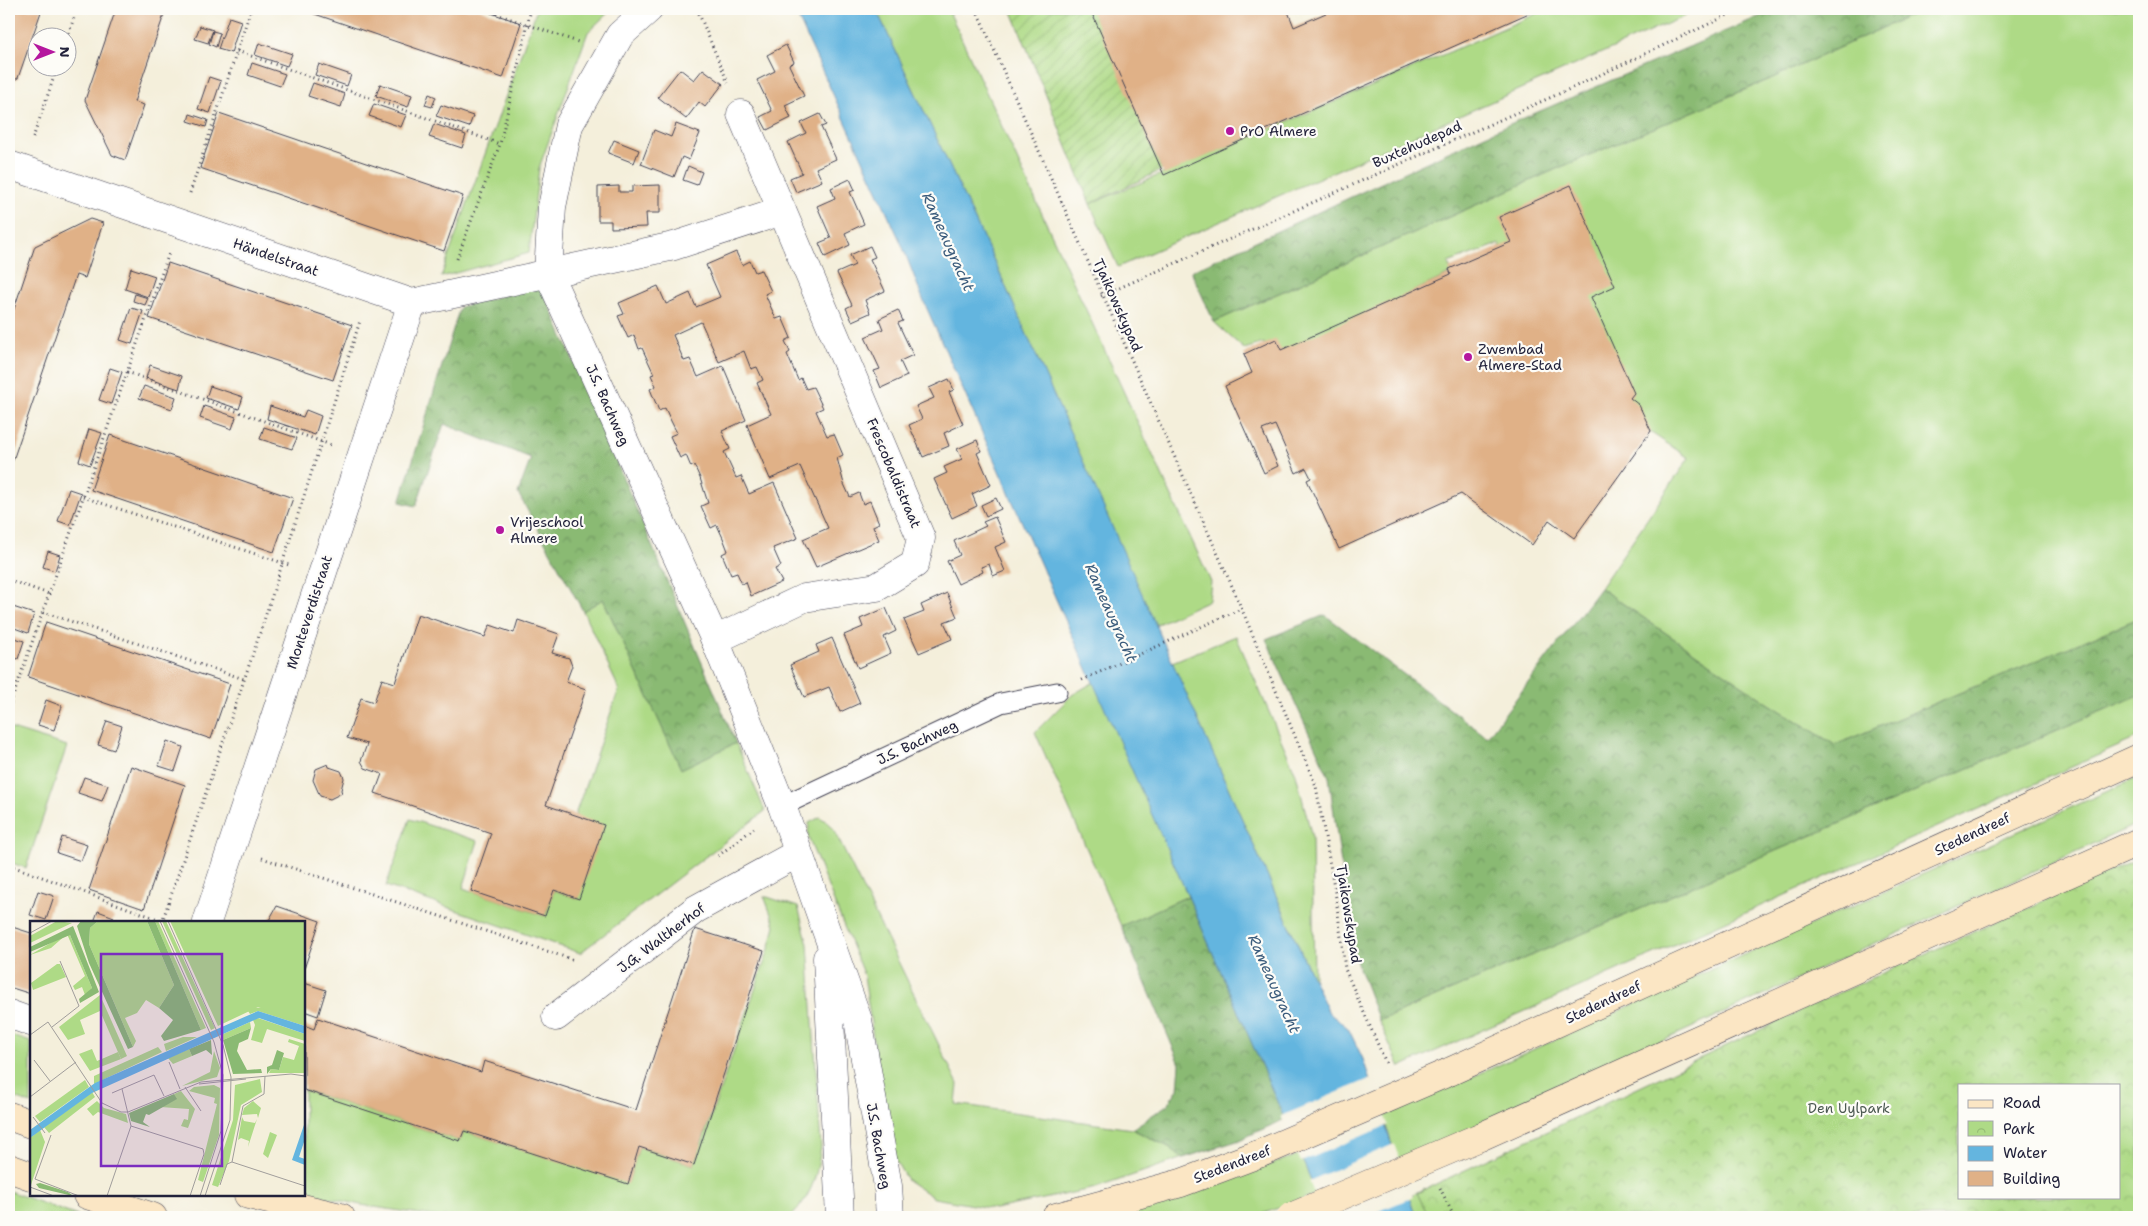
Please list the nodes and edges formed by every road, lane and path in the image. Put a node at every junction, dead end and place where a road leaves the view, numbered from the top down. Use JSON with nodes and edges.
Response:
{"nodes":[{"id":1,"x":77,"y":9,"type":"edge"},
{"id":2,"x":251,"y":9,"type":"edge"},
{"id":3,"x":482,"y":9,"type":"edge"},
{"id":4,"x":532,"y":9,"type":"edge"},
{"id":5,"x":649,"y":9,"type":"edge"},
{"id":6,"x":697,"y":9,"type":"edge"},
{"id":7,"x":976,"y":9,"type":"edge"},
{"id":8,"x":1741,"y":9,"type":"edge"},
{"id":9,"x":527,"y":24,"type":"junction"},
{"id":10,"x":70,"y":28,"type":"edge"},
{"id":11,"x":237,"y":51,"type":"junction"},
{"id":12,"x":609,"y":53,"type":"junction"},
{"id":13,"x":741,"y":114,"type":"joint"},
{"id":14,"x":500,"y":144,"type":"junction"},
{"id":15,"x":9,"y":165,"type":"edge"},
{"id":16,"x":782,"y":211,"type":"junction"},
{"id":17,"x":180,"y":223,"type":"junction"},
{"id":18,"x":548,"y":273,"type":"junction"},
{"id":19,"x":370,"y":289,"type":"junction"},
{"id":20,"x":444,"y":296,"type":"junction"},
{"id":21,"x":1101,"y":296,"type":"junction"},
{"id":22,"x":412,"y":304,"type":"junction"},
{"id":23,"x":127,"y":372,"type":"junction"},
{"id":24,"x":322,"y":442,"type":"junction"},
{"id":25,"x":361,"y":456,"type":"junction"},
{"id":26,"x":83,"y":497,"type":"junction"},
{"id":27,"x":282,"y":563,"type":"junction"},
{"id":28,"x":321,"y":575,"type":"junction"},
{"id":29,"x":9,"y":580,"type":"edge"},
{"id":30,"x":49,"y":594,"type":"junction"},
{"id":31,"x":1241,"y":609,"type":"junction"},
{"id":32,"x":43,"y":612,"type":"junction"},
{"id":33,"x":715,"y":640,"type":"junction"},
{"id":34,"x":244,"y":679,"type":"junction"},
{"id":35,"x":1057,"y":692,"type":"joint"},
{"id":36,"x":9,"y":708,"type":"edge"},
{"id":37,"x":2139,"y":758,"type":"edge"},
{"id":38,"x":782,"y":806,"type":"junction"},
{"id":39,"x":2139,"y":842,"type":"edge"},
{"id":40,"x":232,"y":848,"type":"junction"},
{"id":41,"x":798,"y":853,"type":"junction"},
{"id":42,"x":713,"y":860,"type":"dead end"},
{"id":43,"x":9,"y":865,"type":"edge"},
{"id":44,"x":160,"y":921,"type":"edge"},
{"id":45,"x":163,"y":921,"type":"edge"},
{"id":46,"x":207,"y":921,"type":"edge"},
{"id":47,"x":826,"y":932,"type":"junction"},
{"id":48,"x":583,"y":963,"type":"dead end"},
{"id":49,"x":9,"y":1014,"type":"edge"},
{"id":50,"x":556,"y":1017,"type":"dead end"},
{"id":51,"x":30,"y":1022,"type":"edge"},
{"id":52,"x":1387,"y":1066,"type":"dead end"},
{"id":53,"x":9,"y":1116,"type":"edge"},
{"id":54,"x":30,"y":1124,"type":"edge"},
{"id":55,"x":9,"y":1168,"type":"edge"},
{"id":56,"x":30,"y":1176,"type":"edge"},
{"id":57,"x":1437,"y":1181,"type":"dead end"},
{"id":58,"x":90,"y":1196,"type":"edge"},
{"id":59,"x":252,"y":1196,"type":"edge"},
{"id":60,"x":153,"y":1217,"type":"edge"},
{"id":61,"x":341,"y":1217,"type":"edge"},
{"id":62,"x":840,"y":1217,"type":"edge"},
{"id":63,"x":890,"y":1217,"type":"edge"},
{"id":64,"x":1056,"y":1217,"type":"edge"},
{"id":65,"x":1290,"y":1217,"type":"edge"},
{"id":66,"x":1454,"y":1217,"type":"edge"}],
"edges":[{"from":1,"to":10,"type":"path"},
{"from":2,"to":11,"type":"path"},
{"from":3,"to":9,"type":"path"},
{"from":4,"to":9,"type":"path"},
{"from":5,"to":12,"type":"street","name":"J.S. Bachweg"},
{"from":6,"to":13,"type":"path"},
{"from":7,"to":21,"type":"path","name":"Tjaikowskypad"},
{"from":8,"to":21,"type":"path","name":"Buxtehudepad"},
{"from":9,"to":12,"type":"path"},
{"from":9,"to":14,"type":"path"},
{"from":11,"to":14,"type":"path"},
{"from":11,"to":17,"type":"path"},
{"from":12,"to":18,"type":"street","name":"J.S. Bachweg"},
{"from":13,"to":16,"type":"street","name":"Frescobaldistraat"},
{"from":14,"to":20,"type":"path"},
{"from":15,"to":17,"type":"street","name":"Händelstraat"},
{"from":16,"to":18,"type":"street"},
{"from":16,"to":33,"type":"street","name":"Frescobaldistraat"},
{"from":17,"to":19,"type":"street","name":"Händelstraat"},
{"from":17,"to":23,"type":"path"},
{"from":18,"to":20,"type":"street"},
{"from":18,"to":33,"type":"street","name":"J.S. Bachweg"},
{"from":19,"to":22,"type":"street","name":"Händelstraat"},
{"from":19,"to":24,"type":"path"},
{"from":20,"to":22,"type":"street"},
{"from":21,"to":31,"type":"path","name":"Tjaikowskypad"},
{"from":22,"to":25,"type":"street","name":"Monteverdistraat"},
{"from":23,"to":24,"type":"path"},
{"from":23,"to":26,"type":"path"},
{"from":24,"to":25,"type":"path"},
{"from":24,"to":27,"type":"path"},
{"from":25,"to":28,"type":"street","name":"Monteverdistraat"},
{"from":26,"to":27,"type":"path"},
{"from":26,"to":30,"type":"path"},
{"from":27,"to":28,"type":"path"},
{"from":27,"to":34,"type":"path"},
{"from":28,"to":40,"type":"street","name":"Monteverdistraat"},
{"from":29,"to":30,"type":"path"},
{"from":30,"to":32,"type":"path"},
{"from":31,"to":35,"type":"path"},
{"from":31,"to":52,"type":"path","name":"Tjaikowskypad"},
{"from":32,"to":34,"type":"path"},
{"from":32,"to":36,"type":"path"},
{"from":33,"to":38,"type":"street","name":"J.S. Bachweg"},
{"from":34,"to":45,"type":"path"},
{"from":35,"to":38,"type":"lane","name":"J.S. Bachweg"},
{"from":37,"to":64,"type":"main road","name":"Stedendreef","bridge":true},
{"from":38,"to":41,"type":"street","name":"J.S. Bachweg"},
{"from":38,"to":42,"type":"path"},
{"from":39,"to":65,"type":"main road","bridge":true},
{"from":40,"to":46,"type":"street","name":"Monteverdistraat"},
{"from":40,"to":48,"type":"path"},
{"from":41,"to":47,"type":"street","name":"J.S. Bachweg"},
{"from":41,"to":50,"type":"street","name":"J.G. Waltherhof"},
{"from":43,"to":44,"type":"path"},
{"from":47,"to":62,"type":"street","name":"J.S. Bachweg"},
{"from":47,"to":63,"type":"street","name":"J.S. Bachweg"},
{"from":49,"to":51,"type":"street"},
{"from":53,"to":54,"type":"main road"},
{"from":55,"to":56,"type":"main road"},
{"from":57,"to":66,"type":"path"},
{"from":58,"to":60,"type":"main road"},
{"from":59,"to":61,"type":"main road"}]}
